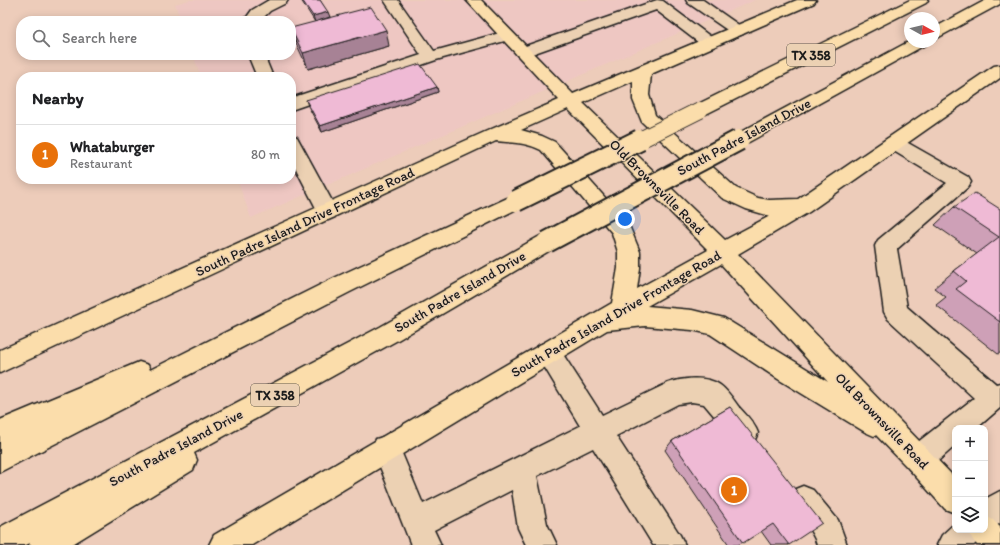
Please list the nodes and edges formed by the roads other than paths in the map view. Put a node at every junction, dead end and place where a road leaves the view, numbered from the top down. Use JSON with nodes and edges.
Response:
{"nodes":[{"id":1,"x":281,"y":0,"type":"edge"},
{"id":2,"x":391,"y":0,"type":"edge"},
{"id":3,"x":473,"y":0,"type":"edge"},
{"id":4,"x":694,"y":0,"type":"edge"},
{"id":5,"x":809,"y":0,"type":"edge"},
{"id":6,"x":921,"y":0,"type":"edge"},
{"id":7,"x":997,"y":0,"type":"edge"},
{"id":8,"x":256,"y":16,"type":"edge"},
{"id":9,"x":738,"y":31,"type":"junction"},
{"id":10,"x":940,"y":31,"type":"edge"},
{"id":11,"x":507,"y":36,"type":"junction"},
{"id":12,"x":709,"y":43,"type":"junction"},
{"id":13,"x":908,"y":48,"type":"edge"},
{"id":14,"x":523,"y":52,"type":"junction"},
{"id":15,"x":430,"y":58,"type":"junction"},
{"id":16,"x":258,"y":60,"type":"edge"},
{"id":17,"x":263,"y":72,"type":"edge"},
{"id":18,"x":643,"y":72,"type":"junction"},
{"id":19,"x":998,"y":74,"type":"edge"},
{"id":20,"x":296,"y":102,"type":"edge"},
{"id":21,"x":571,"y":102,"type":"junction"},
{"id":22,"x":494,"y":135,"type":"junction"},
{"id":23,"x":894,"y":143,"type":"junction"},
{"id":24,"x":296,"y":151,"type":"edge"},
{"id":25,"x":802,"y":207,"type":"junction"},
{"id":26,"x":328,"y":212,"type":"junction"},
{"id":27,"x":723,"y":252,"type":"junction"},
{"id":28,"x":342,"y":285,"type":"junction"},
{"id":29,"x":622,"y":309,"type":"junction"},
{"id":30,"x":598,"y":323,"type":"junction"},
{"id":31,"x":388,"y":334,"type":"junction"},
{"id":32,"x":548,"y":353,"type":"junction"},
{"id":33,"x":0,"y":362,"type":"edge"},
{"id":34,"x":997,"y":396,"type":"edge"},
{"id":35,"x":961,"y":425,"type":"edge"},
{"id":36,"x":598,"y":432,"type":"junction"},
{"id":37,"x":952,"y":432,"type":"edge"},
{"id":38,"x":0,"y":433,"type":"edge"},
{"id":39,"x":896,"y":437,"type":"junction"},
{"id":40,"x":386,"y":449,"type":"junction"},
{"id":41,"x":762,"y":452,"type":"edge"},
{"id":42,"x":0,"y":458,"type":"edge"},
{"id":43,"x":919,"y":459,"type":"junction"},
{"id":44,"x":522,"y":470,"type":"junction"},
{"id":45,"x":787,"y":482,"type":"edge"},
{"id":46,"x":953,"y":497,"type":"edge"},
{"id":47,"x":1000,"y":505,"type":"edge"},
{"id":48,"x":988,"y":515,"type":"edge"},
{"id":49,"x":966,"y":533,"type":"edge"},
{"id":50,"x":986,"y":533,"type":"edge"},
{"id":51,"x":422,"y":534,"type":"edge"},
{"id":52,"x":0,"y":543,"type":"edge"},
{"id":53,"x":44,"y":545,"type":"edge"},
{"id":54,"x":224,"y":545,"type":"edge"},
{"id":55,"x":542,"y":545,"type":"edge"},
{"id":56,"x":670,"y":545,"type":"edge"},
{"id":57,"x":832,"y":545,"type":"edge"},
{"id":58,"x":952,"y":545,"type":"edge"},
{"id":59,"x":997,"y":545,"type":"edge"}],
"edges":[{"from":1,"to":8,"type":"lane"},
{"from":2,"to":15,"type":"lane"},
{"from":3,"to":11,"type":"main road","name":"Old Brownsville Road"},
{"from":4,"to":9,"type":"lane"},
{"from":5,"to":9,"type":"main road","name":"South Padre Island Drive Frontage Road"},
{"from":6,"to":28,"type":"main road","number":"TX 358","bridge":true},
{"from":7,"to":10,"type":"main road"},
{"from":9,"to":12,"type":"main road","name":"South Padre Island Drive Frontage Road"},
{"from":11,"to":14,"type":"main road","name":"Old Brownsville Road"},
{"from":11,"to":15,"type":"lane"},
{"from":12,"to":14,"type":"lane"},
{"from":12,"to":18,"type":"main road","name":"South Padre Island Drive Frontage Road"},
{"from":13,"to":31,"type":"main road","name":"South Padre Island Drive","number":"TX 358","bridge":true},
{"from":14,"to":21,"type":"main road","name":"Old Brownsville Road"},
{"from":15,"to":20,"type":"lane"},
{"from":16,"to":17,"type":"lane"},
{"from":18,"to":21,"type":"main road","name":"South Padre Island Drive Frontage Road"},
{"from":18,"to":25,"type":"main road"},
{"from":19,"to":23,"type":"main road","name":"South Padre Island Drive Frontage Road"},
{"from":21,"to":22,"type":"main road","name":"South Padre Island Drive Frontage Road"},
{"from":21,"to":27,"type":"main road","name":"Old Brownsville Road"},
{"from":22,"to":26,"type":"main road","name":"South Padre Island Drive Frontage Road"},
{"from":22,"to":29,"type":"main road"},
{"from":23,"to":25,"type":"main road","name":"South Padre Island Drive Frontage Road"},
{"from":23,"to":34,"type":"lane"},
{"from":24,"to":26,"type":"lane"},
{"from":25,"to":27,"type":"main road","name":"South Padre Island Drive Frontage Road"},
{"from":26,"to":33,"type":"main road","name":"South Padre Island Drive Frontage Road"},
{"from":27,"to":29,"type":"main road","name":"South Padre Island Drive Frontage Road"},
{"from":27,"to":39,"type":"main road","name":"Old Brownsville Road"},
{"from":28,"to":38,"type":"main road"},
{"from":28,"to":42,"type":"main road","number":"TX 358"},
{"from":29,"to":30,"type":"main road","name":"South Padre Island Drive Frontage Road"},
{"from":30,"to":32,"type":"main road","name":"South Padre Island Drive Frontage Road"},
{"from":30,"to":39,"type":"main road"},
{"from":31,"to":52,"type":"main road","name":"South Padre Island Drive","number":"TX 358"},
{"from":31,"to":53,"type":"main road"},
{"from":32,"to":36,"type":"lane"},
{"from":32,"to":40,"type":"main road","name":"South Padre Island Drive Frontage Road"},
{"from":34,"to":35,"type":"lane"},
{"from":36,"to":41,"type":"lane"},
{"from":36,"to":44,"type":"lane"},
{"from":36,"to":56,"type":"lane"},
{"from":37,"to":43,"type":"lane"},
{"from":39,"to":43,"type":"main road","name":"Old Brownsville Road"},
{"from":40,"to":51,"type":"lane"},
{"from":40,"to":54,"type":"main road","name":"South Padre Island Drive Frontage Road"},
{"from":43,"to":46,"type":"main road","name":"Old Brownsville Road"},
{"from":44,"to":51,"type":"lane"},
{"from":44,"to":55,"type":"lane"},
{"from":45,"to":57,"type":"lane"},
{"from":47,"to":48,"type":"lane"},
{"from":49,"to":58,"type":"lane"},
{"from":50,"to":59,"type":"main road"}]}
